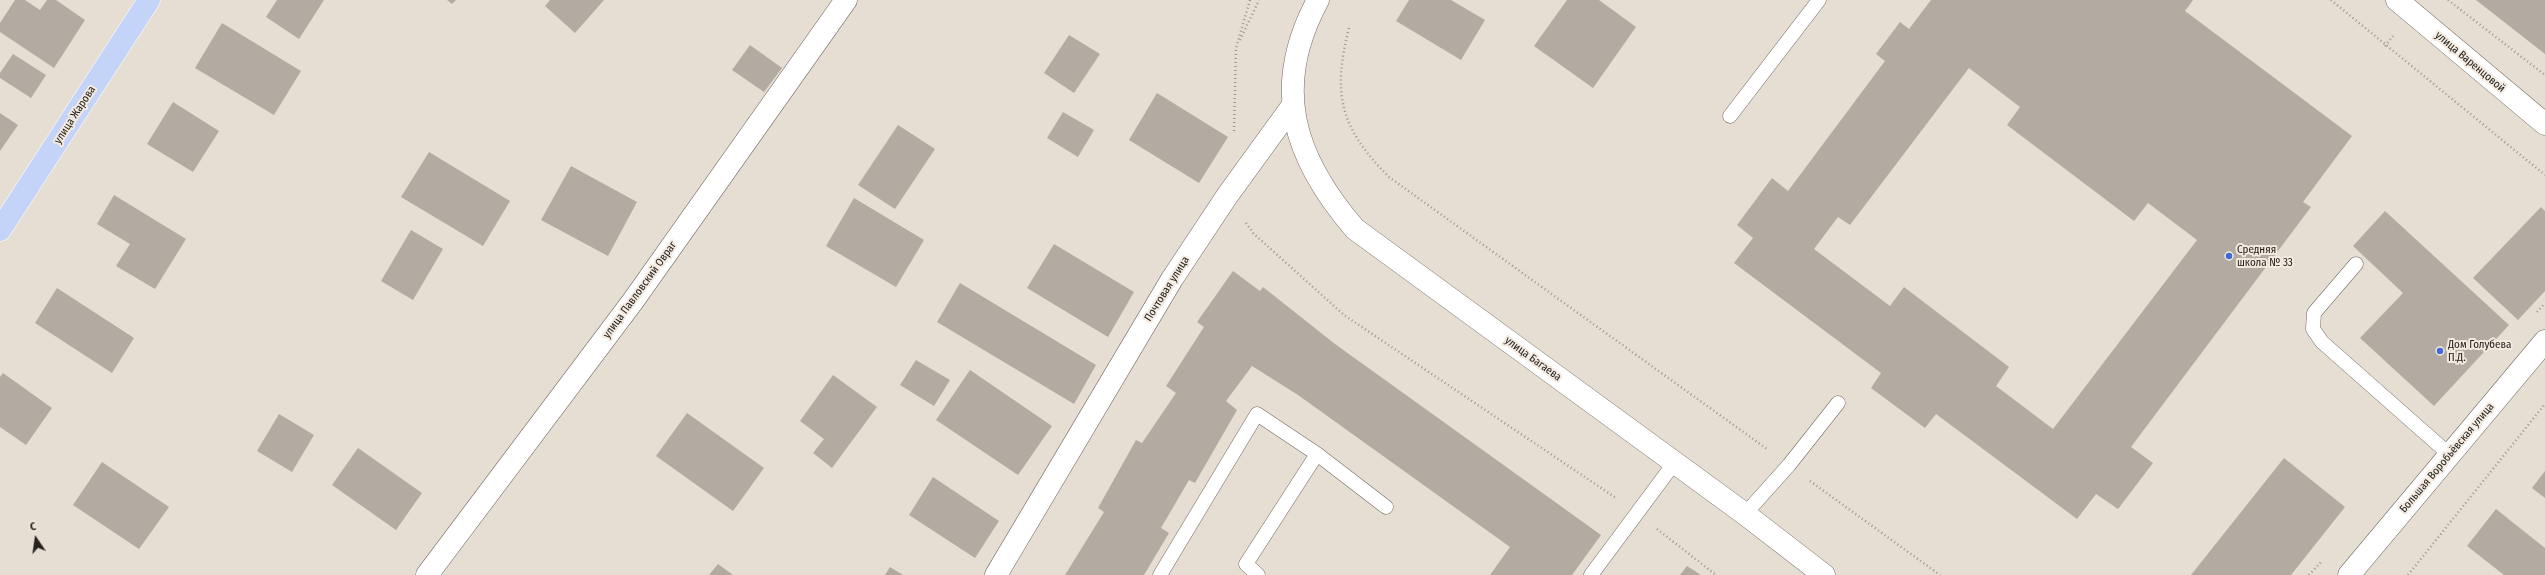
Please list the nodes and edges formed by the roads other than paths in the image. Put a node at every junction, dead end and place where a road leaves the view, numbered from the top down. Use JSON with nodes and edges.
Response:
{"nodes":[{"id":1,"x":149,"y":0,"type":"edge"},
{"id":2,"x":846,"y":0,"type":"edge"},
{"id":3,"x":1318,"y":0,"type":"edge"},
{"id":4,"x":1819,"y":0,"type":"edge"},
{"id":5,"x":2397,"y":0,"type":"edge"},
{"id":6,"x":1293,"y":105,"type":"junction"},
{"id":7,"x":1730,"y":116,"type":"dead end"},
{"id":8,"x":2545,"y":124,"type":"edge"},
{"id":9,"x":0,"y":230,"type":"edge"},
{"id":10,"x":2356,"y":264,"type":"dead end"},
{"id":11,"x":2545,"y":341,"type":"edge"},
{"id":12,"x":1838,"y":403,"type":"dead end"},
{"id":13,"x":1317,"y":454,"type":"junction"},
{"id":14,"x":2450,"y":455,"type":"junction"},
{"id":15,"x":1675,"y":462,"type":"junction"},
{"id":16,"x":1386,"y":507,"type":"dead end"},
{"id":17,"x":1745,"y":514,"type":"junction"},
{"id":18,"x":427,"y":575,"type":"edge"},
{"id":19,"x":996,"y":575,"type":"edge"},
{"id":20,"x":1160,"y":575,"type":"edge"},
{"id":21,"x":1258,"y":575,"type":"edge"},
{"id":22,"x":1590,"y":575,"type":"edge"},
{"id":23,"x":1824,"y":575,"type":"edge"},
{"id":24,"x":2349,"y":575,"type":"edge"}],
"edges":[{"from":1,"to":9,"type":"main road","name":"улица Жарова"},
{"from":2,"to":18,"type":"street","name":"улица Павловский Овраг"},
{"from":3,"to":6,"type":"street"},
{"from":4,"to":7,"type":"lane"},
{"from":5,"to":8,"type":"street","name":"улица Варенцовой"},
{"from":6,"to":15,"type":"street","name":"улица Багаева"},
{"from":6,"to":19,"type":"street","name":"Почтовая улица"},
{"from":10,"to":14,"type":"lane"},
{"from":11,"to":14,"type":"street","name":"Большая Воробьёвская улица"},
{"from":12,"to":17,"type":"lane"},
{"from":13,"to":16,"type":"lane"},
{"from":13,"to":20,"type":"lane"},
{"from":13,"to":21,"type":"lane"},
{"from":14,"to":24,"type":"street","name":"Большая Воробьёвская улица"},
{"from":15,"to":17,"type":"street","name":"улица Багаева"},
{"from":15,"to":22,"type":"lane"},
{"from":17,"to":23,"type":"street","name":"улица Багаева"}]}
